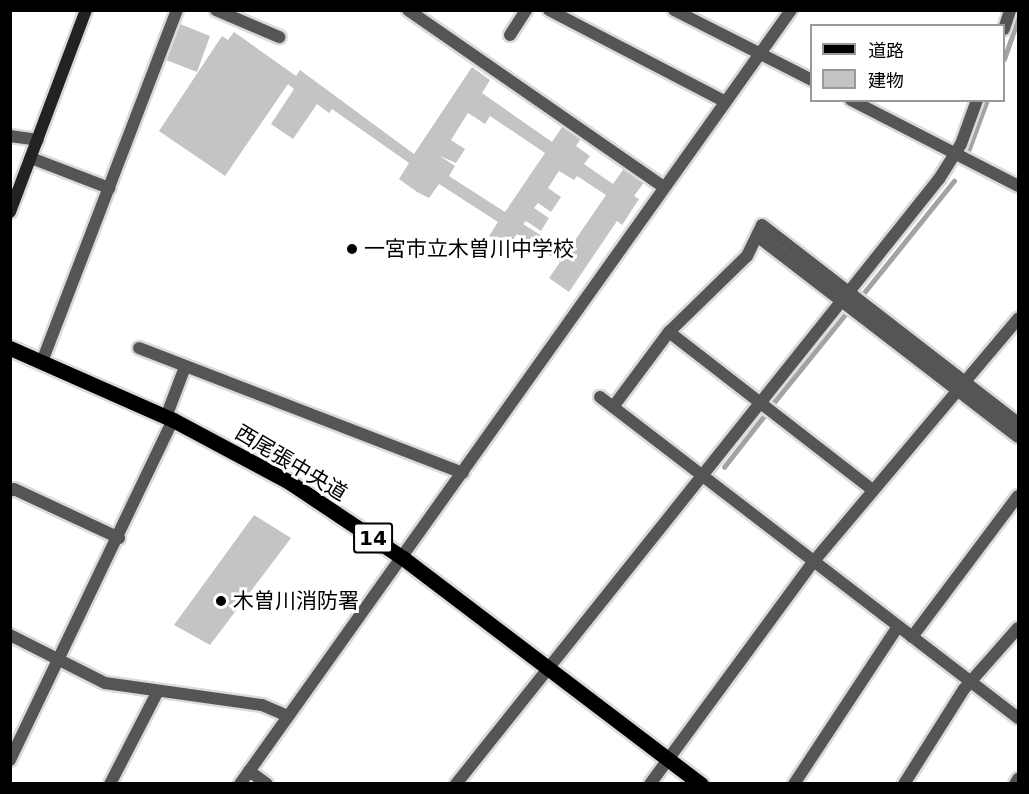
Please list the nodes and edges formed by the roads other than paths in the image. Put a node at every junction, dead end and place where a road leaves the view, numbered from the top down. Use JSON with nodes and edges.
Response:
{"nodes":[{"id":1,"x":86,"y":10,"type":"edge"},
{"id":2,"x":177,"y":10,"type":"edge"},
{"id":3,"x":216,"y":10,"type":"edge"},
{"id":4,"x":408,"y":10,"type":"edge"},
{"id":5,"x":526,"y":10,"type":"edge"},
{"id":6,"x":549,"y":10,"type":"edge"},
{"id":7,"x":674,"y":10,"type":"edge"},
{"id":8,"x":791,"y":10,"type":"edge"},
{"id":9,"x":1010,"y":10,"type":"edge"},
{"id":10,"x":1005,"y":26,"type":"edge"},
{"id":11,"x":510,"y":35,"type":"dead end"},
{"id":12,"x":279,"y":37,"type":"dead end"},
{"id":13,"x":760,"y":54,"type":"junction"},
{"id":14,"x":810,"y":79,"type":"edge"},
{"id":15,"x":726,"y":102,"type":"junction"},
{"id":16,"x":855,"y":102,"type":"edge"},
{"id":17,"x":976,"y":102,"type":"edge"},
{"id":18,"x":10,"y":136,"type":"edge"},
{"id":19,"x":38,"y":140,"type":"junction"},
{"id":20,"x":956,"y":154,"type":"junction"},
{"id":21,"x":31,"y":158,"type":"junction"},
{"id":22,"x":1018,"y":186,"type":"edge"},
{"id":23,"x":664,"y":187,"type":"junction"},
{"id":24,"x":109,"y":188,"type":"junction"},
{"id":25,"x":10,"y":212,"type":"edge"},
{"id":26,"x":844,"y":295,"type":"junction"},
{"id":27,"x":1018,"y":319,"type":"edge"},
{"id":28,"x":669,"y":332,"type":"junction"},
{"id":29,"x":10,"y":348,"type":"edge"},
{"id":30,"x":138,"y":348,"type":"dead end"},
{"id":31,"x":43,"y":359,"type":"junction"},
{"id":32,"x":186,"y":367,"type":"junction"},
{"id":33,"x":961,"y":386,"type":"junction"},
{"id":34,"x":600,"y":397,"type":"dead end"},
{"id":35,"x":760,"y":402,"type":"junction"},
{"id":36,"x":613,"y":407,"type":"junction"},
{"id":37,"x":169,"y":419,"type":"junction"},
{"id":38,"x":1018,"y":423,"type":"edge"},
{"id":39,"x":1018,"y":437,"type":"edge"},
{"id":40,"x":463,"y":473,"type":"junction"},
{"id":41,"x":703,"y":474,"type":"junction"},
{"id":42,"x":873,"y":490,"type":"junction"},
{"id":43,"x":10,"y":491,"type":"edge"},
{"id":44,"x":1018,"y":496,"type":"edge"},
{"id":45,"x":119,"y":538,"type":"junction"},
{"id":46,"x":403,"y":558,"type":"junction"},
{"id":47,"x":814,"y":561,"type":"junction"},
{"id":48,"x":898,"y":626,"type":"junction"},
{"id":49,"x":1018,"y":628,"type":"edge"},
{"id":50,"x":10,"y":635,"type":"edge"},
{"id":51,"x":912,"y":637,"type":"junction"},
{"id":52,"x":59,"y":661,"type":"junction"},
{"id":53,"x":549,"y":670,"type":"junction"},
{"id":54,"x":970,"y":682,"type":"junction"},
{"id":55,"x":157,"y":693,"type":"junction"},
{"id":56,"x":288,"y":716,"type":"junction"},
{"id":57,"x":1018,"y":718,"type":"edge"},
{"id":58,"x":668,"y":758,"type":"junction"},
{"id":59,"x":10,"y":760,"type":"edge"},
{"id":60,"x":249,"y":771,"type":"junction"},
{"id":61,"x":1018,"y":779,"type":"edge"},
{"id":62,"x":110,"y":783,"type":"edge"},
{"id":63,"x":240,"y":783,"type":"edge"},
{"id":64,"x":267,"y":783,"type":"edge"},
{"id":65,"x":456,"y":783,"type":"edge"},
{"id":66,"x":650,"y":783,"type":"edge"},
{"id":67,"x":701,"y":783,"type":"edge"},
{"id":68,"x":794,"y":783,"type":"edge"},
{"id":69,"x":904,"y":783,"type":"edge"},
{"id":70,"x":1015,"y":783,"type":"edge"}],
"edges":[{"from":1,"to":19,"type":"street"},
{"from":2,"to":24,"type":"street"},
{"from":3,"to":12,"type":"street"},
{"from":4,"to":23,"type":"street"},
{"from":5,"to":11,"type":"street"},
{"from":6,"to":15,"type":"street"},
{"from":7,"to":13,"type":"street"},
{"from":8,"to":13,"type":"street"},
{"from":9,"to":10,"type":"street"},
{"from":13,"to":14,"type":"street"},
{"from":13,"to":15,"type":"street"},
{"from":15,"to":23,"type":"street"},
{"from":16,"to":20,"type":"street"},
{"from":17,"to":20,"type":"street"},
{"from":18,"to":19,"type":"street"},
{"from":19,"to":21,"type":"street"},
{"from":20,"to":22,"type":"street"},
{"from":20,"to":26,"type":"street"},
{"from":21,"to":24,"type":"street"},
{"from":21,"to":25,"type":"street"},
{"from":23,"to":40,"type":"street"},
{"from":24,"to":31,"type":"street"},
{"from":26,"to":28,"type":"street"},
{"from":26,"to":33,"type":"street"},
{"from":26,"to":35,"type":"street"},
{"from":27,"to":33,"type":"street"},
{"from":28,"to":35,"type":"street"},
{"from":28,"to":36,"type":"street"},
{"from":29,"to":31,"type":"main road","name":"西尾張中央道","number":"14"},
{"from":30,"to":32,"type":"street"},
{"from":31,"to":37,"type":"main road","name":"西尾張中央道","number":"14"},
{"from":32,"to":37,"type":"street"},
{"from":32,"to":40,"type":"street"},
{"from":33,"to":38,"type":"street"},
{"from":33,"to":39,"type":"street"},
{"from":33,"to":42,"type":"street"},
{"from":34,"to":36,"type":"street"},
{"from":35,"to":41,"type":"street"},
{"from":35,"to":42,"type":"street"},
{"from":36,"to":41,"type":"street"},
{"from":37,"to":45,"type":"street"},
{"from":37,"to":46,"type":"main road","name":"西尾張中央道","number":"14"},
{"from":40,"to":46,"type":"street"},
{"from":41,"to":47,"type":"street"},
{"from":41,"to":53,"type":"street"},
{"from":42,"to":47,"type":"street"},
{"from":43,"to":45,"type":"street"},
{"from":44,"to":51,"type":"street"},
{"from":45,"to":52,"type":"street"},
{"from":46,"to":53,"type":"main road","name":"西尾張中央道","number":"14"},
{"from":46,"to":56,"type":"street"},
{"from":47,"to":48,"type":"street"},
{"from":47,"to":58,"type":"street"},
{"from":48,"to":51,"type":"street"},
{"from":48,"to":68,"type":"street"},
{"from":49,"to":54,"type":"street"},
{"from":50,"to":52,"type":"street"},
{"from":51,"to":54,"type":"street"},
{"from":52,"to":55,"type":"street"},
{"from":52,"to":59,"type":"street"},
{"from":53,"to":58,"type":"main road","name":"西尾張中央道","number":"14"},
{"from":53,"to":65,"type":"street"},
{"from":54,"to":57,"type":"street"},
{"from":54,"to":69,"type":"street"},
{"from":55,"to":56,"type":"street"},
{"from":55,"to":62,"type":"street"},
{"from":56,"to":60,"type":"street"},
{"from":58,"to":66,"type":"street"},
{"from":58,"to":67,"type":"main road","name":"西尾張中央道","number":"14"},
{"from":60,"to":63,"type":"street"},
{"from":60,"to":64,"type":"street"},
{"from":61,"to":70,"type":"street"}]}
